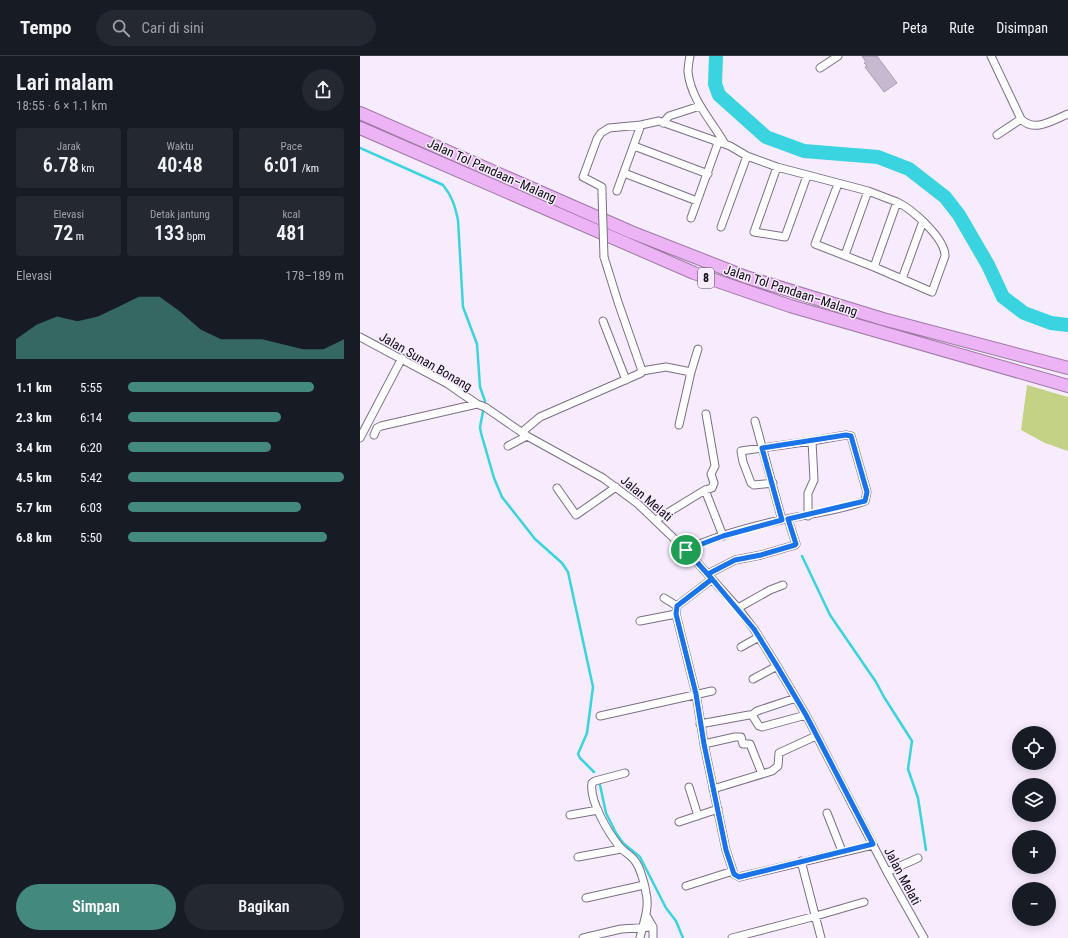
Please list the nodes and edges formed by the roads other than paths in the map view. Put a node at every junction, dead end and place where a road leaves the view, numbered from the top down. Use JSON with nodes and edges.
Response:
{"nodes":[{"id":1,"x":690,"y":56,"type":"edge"},
{"id":2,"x":838,"y":56,"type":"edge"},
{"id":3,"x":992,"y":56,"type":"edge"},
{"id":4,"x":820,"y":68,"type":"dead end"},
{"id":5,"x":700,"y":106,"type":"junction"},
{"id":6,"x":360,"y":113,"type":"edge"},
{"id":7,"x":1068,"y":114,"type":"edge"},
{"id":8,"x":1021,"y":119,"type":"junction"},
{"id":9,"x":663,"y":123,"type":"junction"},
{"id":10,"x":641,"y":125,"type":"junction"},
{"id":11,"x":360,"y":128,"type":"edge"},
{"id":12,"x":997,"y":135,"type":"dead end"},
{"id":13,"x":722,"y":144,"type":"junction"},
{"id":14,"x":634,"y":146,"type":"junction"},
{"id":15,"x":748,"y":156,"type":"junction"},
{"id":16,"x":777,"y":167,"type":"junction"},
{"id":17,"x":624,"y":173,"type":"junction"},
{"id":18,"x":708,"y":174,"type":"junction"},
{"id":19,"x":807,"y":176,"type":"junction"},
{"id":20,"x":838,"y":184,"type":"junction"},
{"id":21,"x":617,"y":191,"type":"dead end"},
{"id":22,"x":868,"y":192,"type":"junction"},
{"id":23,"x":698,"y":201,"type":"junction"},
{"id":24,"x":897,"y":202,"type":"junction"},
{"id":25,"x":691,"y":218,"type":"dead end"},
{"id":26,"x":923,"y":221,"type":"junction"},
{"id":27,"x":721,"y":227,"type":"dead end"},
{"id":28,"x":845,"y":255,"type":"junction"},
{"id":29,"x":874,"y":267,"type":"junction"},
{"id":30,"x":902,"y":279,"type":"junction"},
{"id":31,"x":603,"y":321,"type":"dead end"},
{"id":32,"x":360,"y":338,"type":"edge"},
{"id":33,"x":698,"y":349,"type":"dead end"},
{"id":34,"x":402,"y":358,"type":"junction"},
{"id":35,"x":1068,"y":368,"type":"edge"},
{"id":36,"x":642,"y":371,"type":"junction"},
{"id":37,"x":691,"y":372,"type":"junction"},
{"id":38,"x":626,"y":380,"type":"junction"},
{"id":39,"x":1068,"y":386,"type":"edge"},
{"id":40,"x":481,"y":406,"type":"junction"},
{"id":41,"x":706,"y":414,"type":"dead end"},
{"id":42,"x":755,"y":421,"type":"dead end"},
{"id":43,"x":679,"y":425,"type":"dead end"},
{"id":44,"x":524,"y":434,"type":"junction"},
{"id":45,"x":374,"y":435,"type":"dead end"},
{"id":46,"x":360,"y":438,"type":"edge"},
{"id":47,"x":812,"y":441,"type":"junction"},
{"id":48,"x":508,"y":446,"type":"dead end"},
{"id":49,"x":762,"y":448,"type":"junction"},
{"id":50,"x":773,"y":483,"type":"junction"},
{"id":51,"x":616,"y":487,"type":"junction"},
{"id":52,"x":557,"y":488,"type":"dead end"},
{"id":53,"x":705,"y":490,"type":"junction"},
{"id":54,"x":808,"y":516,"type":"junction"},
{"id":55,"x":656,"y":520,"type":"junction"},
{"id":56,"x":787,"y":521,"type":"junction"},
{"id":57,"x":723,"y":536,"type":"junction"},
{"id":58,"x":686,"y":550,"type":"junction"},
{"id":59,"x":710,"y":577,"type":"junction"},
{"id":60,"x":783,"y":585,"type":"dead end"},
{"id":61,"x":664,"y":598,"type":"dead end"},
{"id":62,"x":738,"y":608,"type":"junction"},
{"id":63,"x":676,"y":610,"type":"junction"},
{"id":64,"x":640,"y":621,"type":"dead end"},
{"id":65,"x":759,"y":637,"type":"junction"},
{"id":66,"x":741,"y":647,"type":"dead end"},
{"id":67,"x":777,"y":666,"type":"junction"},
{"id":68,"x":753,"y":679,"type":"dead end"},
{"id":69,"x":712,"y":691,"type":"dead end"},
{"id":70,"x":696,"y":694,"type":"junction"},
{"id":71,"x":796,"y":698,"type":"junction"},
{"id":72,"x":806,"y":715,"type":"junction"},
{"id":73,"x":600,"y":716,"type":"dead end"},
{"id":74,"x":752,"y":716,"type":"junction"},
{"id":75,"x":700,"y":724,"type":"junction"},
{"id":76,"x":816,"y":736,"type":"junction"},
{"id":77,"x":704,"y":744,"type":"junction"},
{"id":78,"x":625,"y":773,"type":"dead end"},
{"id":79,"x":762,"y":774,"type":"junction"},
{"id":80,"x":689,"y":787,"type":"dead end"},
{"id":81,"x":713,"y":789,"type":"junction"},
{"id":82,"x":718,"y":809,"type":"junction"},
{"id":83,"x":598,"y":810,"type":"junction"},
{"id":84,"x":827,"y":813,"type":"dead end"},
{"id":85,"x":570,"y":815,"type":"dead end"},
{"id":86,"x":698,"y":816,"type":"junction"},
{"id":87,"x":679,"y":822,"type":"dead end"},
{"id":88,"x":873,"y":844,"type":"junction"},
{"id":89,"x":621,"y":849,"type":"junction"},
{"id":90,"x":842,"y":851,"type":"junction"},
{"id":91,"x":578,"y":858,"type":"dead end"},
{"id":92,"x":918,"y":858,"type":"dead end"},
{"id":93,"x":801,"y":861,"type":"junction"},
{"id":94,"x":733,"y":871,"type":"junction"},
{"id":95,"x":887,"y":872,"type":"junction"},
{"id":96,"x":644,"y":885,"type":"junction"},
{"id":97,"x":686,"y":886,"type":"dead end"},
{"id":98,"x":586,"y":898,"type":"dead end"},
{"id":99,"x":864,"y":902,"type":"dead end"},
{"id":100,"x":646,"y":915,"type":"junction"},
{"id":101,"x":816,"y":916,"type":"junction"},
{"id":102,"x":642,"y":927,"type":"junction"},
{"id":103,"x":653,"y":928,"type":"junction"},
{"id":104,"x":583,"y":938,"type":"edge"},
{"id":105,"x":640,"y":938,"type":"edge"},
{"id":106,"x":653,"y":938,"type":"edge"},
{"id":107,"x":732,"y":938,"type":"edge"},
{"id":108,"x":822,"y":938,"type":"edge"},
{"id":109,"x":924,"y":938,"type":"edge"}],
"edges":[{"from":1,"to":5,"type":"street"},
{"from":2,"to":4,"type":"street"},
{"from":3,"to":8,"type":"street"},
{"from":5,"to":9,"type":"street"},
{"from":5,"to":13,"type":"street"},
{"from":6,"to":35,"type":"highway","name":"Jalan Tol Pandaan–Malang","number":"8"},
{"from":7,"to":8,"type":"street"},
{"from":8,"to":12,"type":"street"},
{"from":9,"to":10,"type":"street"},
{"from":9,"to":13,"type":"street"},
{"from":10,"to":14,"type":"street"},
{"from":10,"to":36,"type":"street","bridge":true},
{"from":11,"to":39,"type":"highway","name":"Jalan Tol Pandaan–Malang","number":"8"},
{"from":13,"to":15,"type":"street"},
{"from":13,"to":18,"type":"street"},
{"from":14,"to":17,"type":"street"},
{"from":14,"to":18,"type":"street"},
{"from":15,"to":16,"type":"street"},
{"from":15,"to":27,"type":"street"},
{"from":16,"to":19,"type":"street"},
{"from":16,"to":19,"type":"street"},
{"from":17,"to":21,"type":"street"},
{"from":17,"to":23,"type":"street"},
{"from":18,"to":23,"type":"street"},
{"from":19,"to":20,"type":"street"},
{"from":20,"to":22,"type":"street"},
{"from":20,"to":28,"type":"street"},
{"from":22,"to":24,"type":"street"},
{"from":22,"to":28,"type":"street"},
{"from":23,"to":25,"type":"street"},
{"from":24,"to":26,"type":"street"},
{"from":24,"to":29,"type":"street"},
{"from":26,"to":30,"type":"street"},
{"from":26,"to":30,"type":"street"},
{"from":28,"to":29,"type":"street"},
{"from":29,"to":30,"type":"street"},
{"from":31,"to":38,"type":"street"},
{"from":32,"to":34,"type":"street","name":"Jalan Sunan Bonang"},
{"from":33,"to":37,"type":"street"},
{"from":34,"to":40,"type":"street","name":"Jalan Sunan Bonang"},
{"from":34,"to":46,"type":"street"},
{"from":36,"to":37,"type":"street"},
{"from":36,"to":38,"type":"street"},
{"from":37,"to":43,"type":"street"},
{"from":38,"to":44,"type":"street"},
{"from":40,"to":44,"type":"street","name":"Jalan Melati"},
{"from":40,"to":45,"type":"street"},
{"from":41,"to":53,"type":"street"},
{"from":42,"to":49,"type":"street"},
{"from":44,"to":48,"type":"street"},
{"from":44,"to":51,"type":"street","name":"Jalan Melati"},
{"from":47,"to":49,"type":"street"},
{"from":47,"to":54,"type":"street"},
{"from":47,"to":54,"type":"street"},
{"from":49,"to":50,"type":"street"},
{"from":49,"to":50,"type":"street"},
{"from":50,"to":56,"type":"street"},
{"from":51,"to":52,"type":"street"},
{"from":51,"to":55,"type":"street","name":"Jalan Melati"},
{"from":53,"to":55,"type":"street"},
{"from":53,"to":57,"type":"street"},
{"from":54,"to":56,"type":"street"},
{"from":55,"to":58,"type":"street","name":"Jalan Melati"},
{"from":56,"to":57,"type":"street"},
{"from":56,"to":59,"type":"street"},
{"from":57,"to":58,"type":"street"},
{"from":58,"to":59,"type":"street","name":"Jalan Melati"},
{"from":59,"to":62,"type":"street","name":"Jalan Melati"},
{"from":59,"to":63,"type":"street"},
{"from":60,"to":62,"type":"street"},
{"from":61,"to":63,"type":"street"},
{"from":62,"to":65,"type":"street","name":"Jalan Melati"},
{"from":63,"to":64,"type":"street"},
{"from":63,"to":70,"type":"street"},
{"from":65,"to":66,"type":"street"},
{"from":65,"to":67,"type":"street","name":"Jalan Melati"},
{"from":67,"to":68,"type":"street"},
{"from":67,"to":71,"type":"street","name":"Jalan Melati"},
{"from":69,"to":70,"type":"street"},
{"from":70,"to":73,"type":"street"},
{"from":70,"to":75,"type":"street"},
{"from":71,"to":72,"type":"street","name":"Jalan Melati"},
{"from":71,"to":74,"type":"street"},
{"from":72,"to":74,"type":"street"},
{"from":72,"to":76,"type":"street","name":"Jalan Melati"},
{"from":74,"to":75,"type":"street"},
{"from":75,"to":77,"type":"street"},
{"from":76,"to":79,"type":"street"},
{"from":76,"to":88,"type":"street","name":"Jalan Melati"},
{"from":77,"to":79,"type":"street"},
{"from":77,"to":81,"type":"street"},
{"from":78,"to":83,"type":"street"},
{"from":79,"to":81,"type":"street"},
{"from":80,"to":86,"type":"street"},
{"from":81,"to":82,"type":"street"},
{"from":82,"to":86,"type":"street"},
{"from":82,"to":94,"type":"street"},
{"from":83,"to":85,"type":"street"},
{"from":83,"to":89,"type":"street"},
{"from":84,"to":90,"type":"street"},
{"from":86,"to":87,"type":"street"},
{"from":88,"to":90,"type":"street"},
{"from":88,"to":95,"type":"street","name":"Jalan Melati"},
{"from":89,"to":91,"type":"street"},
{"from":89,"to":96,"type":"street"},
{"from":90,"to":93,"type":"street"},
{"from":92,"to":95,"type":"street"},
{"from":93,"to":94,"type":"street"},
{"from":93,"to":101,"type":"street"},
{"from":94,"to":97,"type":"street"},
{"from":95,"to":109,"type":"street","name":"Jalan Melati"},
{"from":96,"to":98,"type":"street"},
{"from":96,"to":100,"type":"street"},
{"from":99,"to":101,"type":"street"},
{"from":100,"to":102,"type":"street"},
{"from":100,"to":103,"type":"street"},
{"from":101,"to":107,"type":"street"},
{"from":101,"to":108,"type":"street"},
{"from":102,"to":103,"type":"street"},
{"from":102,"to":104,"type":"street"},
{"from":102,"to":105,"type":"street"},
{"from":103,"to":106,"type":"street"}]}
